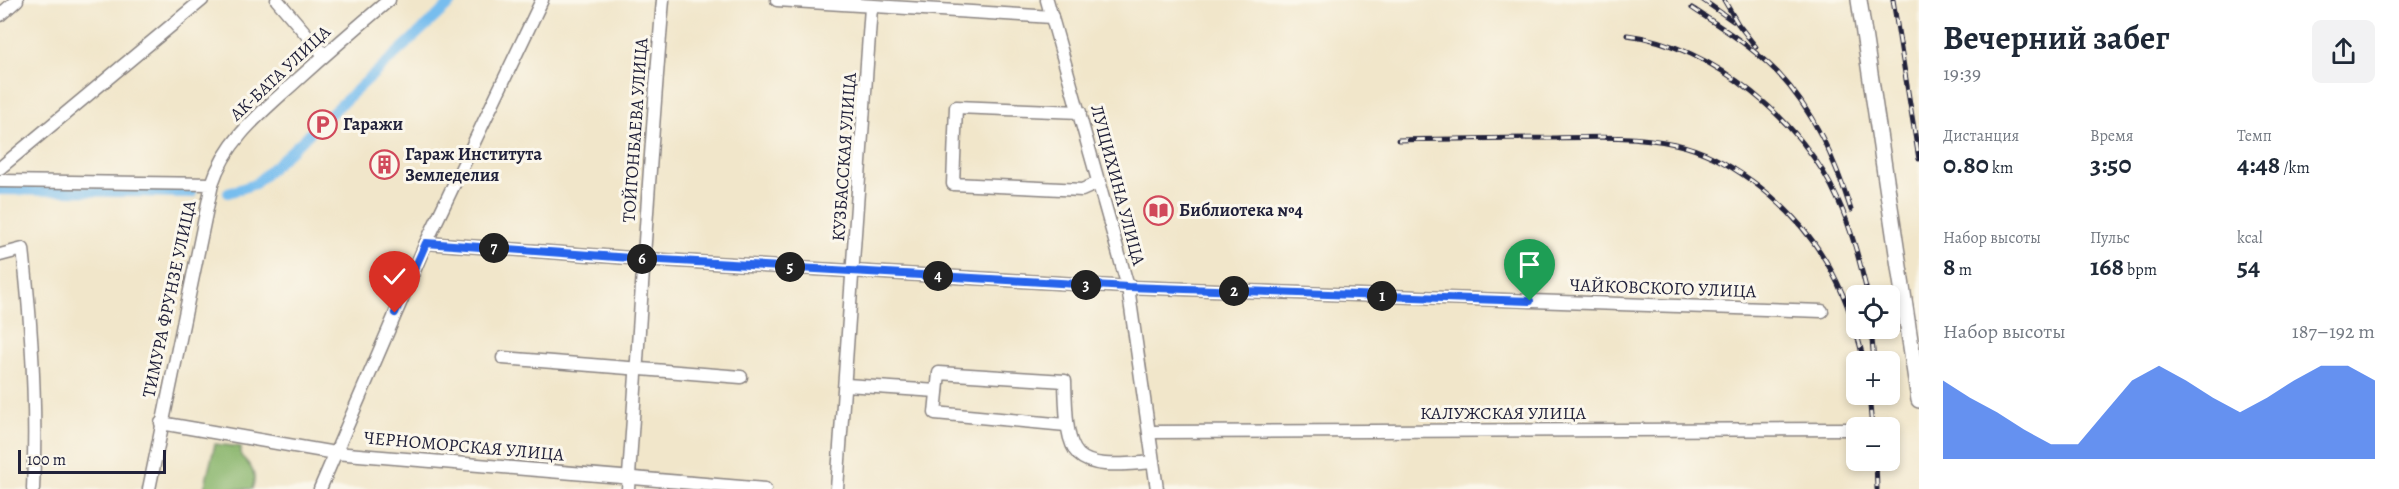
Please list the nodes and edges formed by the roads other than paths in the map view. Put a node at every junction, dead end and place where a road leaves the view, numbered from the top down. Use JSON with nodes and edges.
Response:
{"nodes":[{"id":1,"x":17,"y":0,"type":"edge"},
{"id":2,"x":202,"y":0,"type":"edge"},
{"id":3,"x":277,"y":0,"type":"edge"},
{"id":4,"x":389,"y":0,"type":"edge"},
{"id":5,"x":542,"y":0,"type":"edge"},
{"id":6,"x":663,"y":0,"type":"edge"},
{"id":7,"x":777,"y":0,"type":"edge"},
{"id":8,"x":1047,"y":0,"type":"edge"},
{"id":9,"x":1859,"y":0,"type":"edge"},
{"id":10,"x":865,"y":5,"type":"edge"},
{"id":11,"x":0,"y":15,"type":"edge"},
{"id":12,"x":1052,"y":17,"type":"junction"},
{"id":13,"x":324,"y":55,"type":"junction"},
{"id":14,"x":1080,"y":112,"type":"junction"},
{"id":15,"x":0,"y":168,"type":"edge"},
{"id":16,"x":0,"y":181,"type":"edge"},
{"id":17,"x":1100,"y":182,"type":"junction"},
{"id":18,"x":212,"y":184,"type":"junction"},
{"id":19,"x":426,"y":243,"type":"junction"},
{"id":20,"x":0,"y":255,"type":"edge"},
{"id":21,"x":644,"y":259,"type":"junction"},
{"id":22,"x":854,"y":271,"type":"junction"},
{"id":23,"x":1128,"y":287,"type":"junction"},
{"id":24,"x":1822,"y":311,"type":"dead end"},
{"id":25,"x":503,"y":357,"type":"dead end"},
{"id":26,"x":637,"y":370,"type":"junction"},
{"id":27,"x":741,"y":377,"type":"dead end"},
{"id":28,"x":846,"y":385,"type":"junction"},
{"id":29,"x":937,"y":391,"type":"junction"},
{"id":30,"x":1919,"y":400,"type":"edge"},
{"id":31,"x":161,"y":423,"type":"junction"},
{"id":32,"x":1066,"y":425,"type":"junction"},
{"id":33,"x":1846,"y":429,"type":"edge"},
{"id":34,"x":1149,"y":432,"type":"junction"},
{"id":35,"x":335,"y":453,"type":"junction"},
{"id":36,"x":1153,"y":462,"type":"junction"},
{"id":37,"x":628,"y":484,"type":"edge"},
{"id":38,"x":33,"y":489,"type":"edge"},
{"id":39,"x":149,"y":489,"type":"edge"},
{"id":40,"x":320,"y":489,"type":"edge"},
{"id":41,"x":765,"y":489,"type":"edge"},
{"id":42,"x":837,"y":489,"type":"edge"},
{"id":43,"x":1157,"y":489,"type":"edge"}],
"edges":[{"from":1,"to":11,"type":"street"},
{"from":2,"to":15,"type":"street"},
{"from":3,"to":13,"type":"street"},
{"from":4,"to":13,"type":"street","name":"АК-БАТА УЛИЦА"},
{"from":5,"to":19,"type":"street"},
{"from":6,"to":21,"type":"street","name":"ТОЙГОНБАЕВА УЛИЦА"},
{"from":7,"to":10,"type":"street"},
{"from":8,"to":12,"type":"street","name":"ЛУЩИХИНА УЛИЦА"},
{"from":9,"to":30,"type":"main road"},
{"from":10,"to":12,"type":"street"},
{"from":10,"to":22,"type":"street","name":"КУЗБАССКАЯ УЛИЦА"},
{"from":12,"to":14,"type":"street","name":"ЛУЩИХИНА УЛИЦА"},
{"from":13,"to":18,"type":"street","name":"АК-БАТА УЛИЦА"},
{"from":14,"to":17,"type":"street","name":"ЛУЩИХИНА УЛИЦА"},
{"from":14,"to":17,"type":"street"},
{"from":16,"to":18,"type":"street","name":"ТИМУРА ФРУНЗЕ УЛИЦА"},
{"from":17,"to":23,"type":"street","name":"ЛУЩИХИНА УЛИЦА"},
{"from":18,"to":31,"type":"street","name":"ТИМУРА ФРУНЗЕ УЛИЦА"},
{"from":19,"to":21,"type":"street","name":"ЧАЙКОВСКОГО УЛИЦА"},
{"from":19,"to":35,"type":"street"},
{"from":20,"to":38,"type":"street"},
{"from":21,"to":22,"type":"street","name":"ЧАЙКОВСКОГО УЛИЦА"},
{"from":21,"to":26,"type":"street","name":"ТОЙГОНБАЕВА УЛИЦА"},
{"from":22,"to":23,"type":"street","name":"ЧАЙКОВСКОГО УЛИЦА"},
{"from":22,"to":28,"type":"street","name":"КУЗБАССКАЯ УЛИЦА"},
{"from":23,"to":24,"type":"street","name":"ЧАЙКОВСКОГО УЛИЦА"},
{"from":23,"to":34,"type":"street","name":"ЛУЩИХИНА УЛИЦА"},
{"from":25,"to":26,"type":"street"},
{"from":26,"to":27,"type":"street"},
{"from":26,"to":37,"type":"street","name":"ТОЙГОНБАЕВА УЛИЦА"},
{"from":28,"to":29,"type":"street"},
{"from":28,"to":42,"type":"street","name":"КУЗБАССКАЯ УЛИЦА"},
{"from":29,"to":32,"type":"street"},
{"from":29,"to":32,"type":"street"},
{"from":31,"to":35,"type":"street","name":"ЧЕРНОМОРСКАЯ УЛИЦА"},
{"from":31,"to":39,"type":"street","name":"ТИМУРА ФРУНЗЕ УЛИЦА"},
{"from":32,"to":36,"type":"street"},
{"from":33,"to":34,"type":"street","name":"КАЛУЖСКАЯ УЛИЦА"},
{"from":34,"to":36,"type":"street","name":"ЛУЩИХИНА УЛИЦА"},
{"from":35,"to":37,"type":"street","name":"ЧЕРНОМОРСКАЯ УЛИЦА"},
{"from":35,"to":40,"type":"street"},
{"from":36,"to":43,"type":"street","name":"ЛУЩИХИНА УЛИЦА"},
{"from":37,"to":41,"type":"street","name":"ЧЕРНОМОРСКАЯ УЛИЦА"}]}
